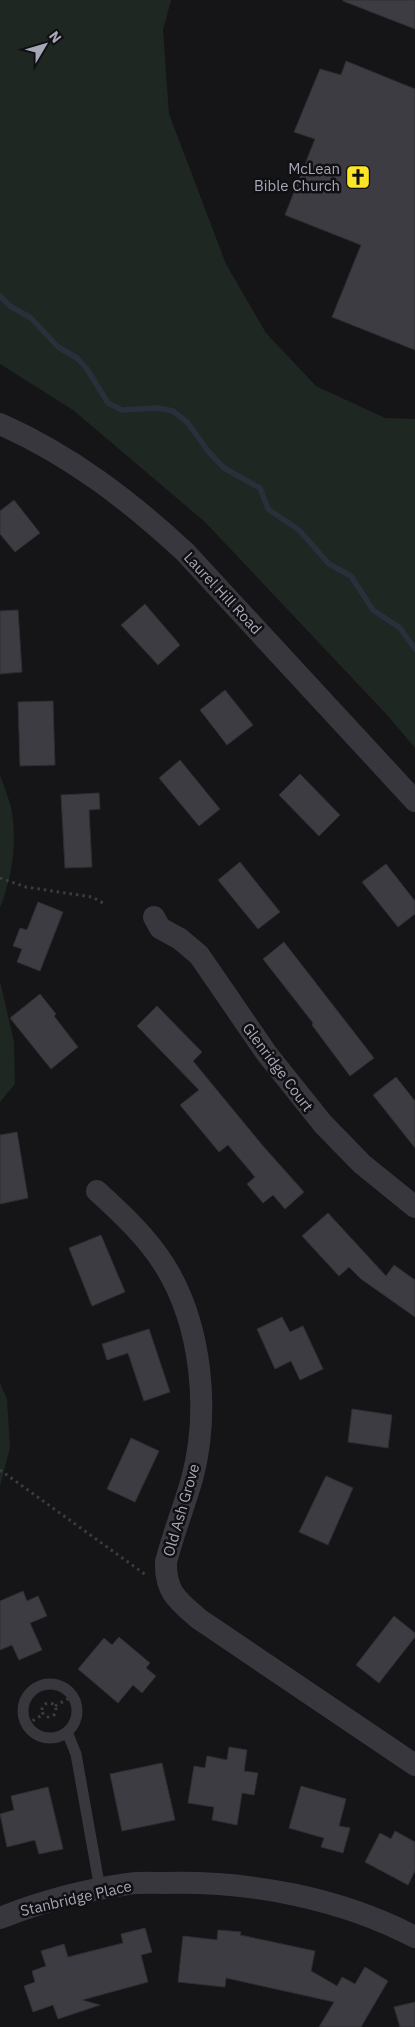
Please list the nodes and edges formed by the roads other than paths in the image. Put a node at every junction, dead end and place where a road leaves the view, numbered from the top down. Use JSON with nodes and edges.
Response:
{"nodes":[{"id":1,"x":0,"y":424,"type":"edge"},
{"id":2,"x":415,"y":801,"type":"edge"},
{"id":3,"x":154,"y":918,"type":"dead end"},
{"id":4,"x":97,"y":1191,"type":"dead end"},
{"id":5,"x":415,"y":1207,"type":"edge"},
{"id":6,"x":67,"y":1732,"type":"junction"},
{"id":7,"x":415,"y":1765,"type":"edge"},
{"id":8,"x":100,"y":1889,"type":"junction"},
{"id":9,"x":0,"y":1918,"type":"edge"},
{"id":10,"x":415,"y":1937,"type":"edge"}],
"edges":[{"from":1,"to":2,"type":"street","name":"Laurel Hill Road"},
{"from":3,"to":5,"type":"street","name":"Glenridge Court"},
{"from":4,"to":7,"type":"street","name":"Old Ash Grove"},
{"from":6,"to":6,"type":"lane"},
{"from":6,"to":8,"type":"lane"},
{"from":8,"to":9,"type":"street","name":"Stanbridge Place"},
{"from":8,"to":10,"type":"street","name":"Stanbridge Place"}]}
